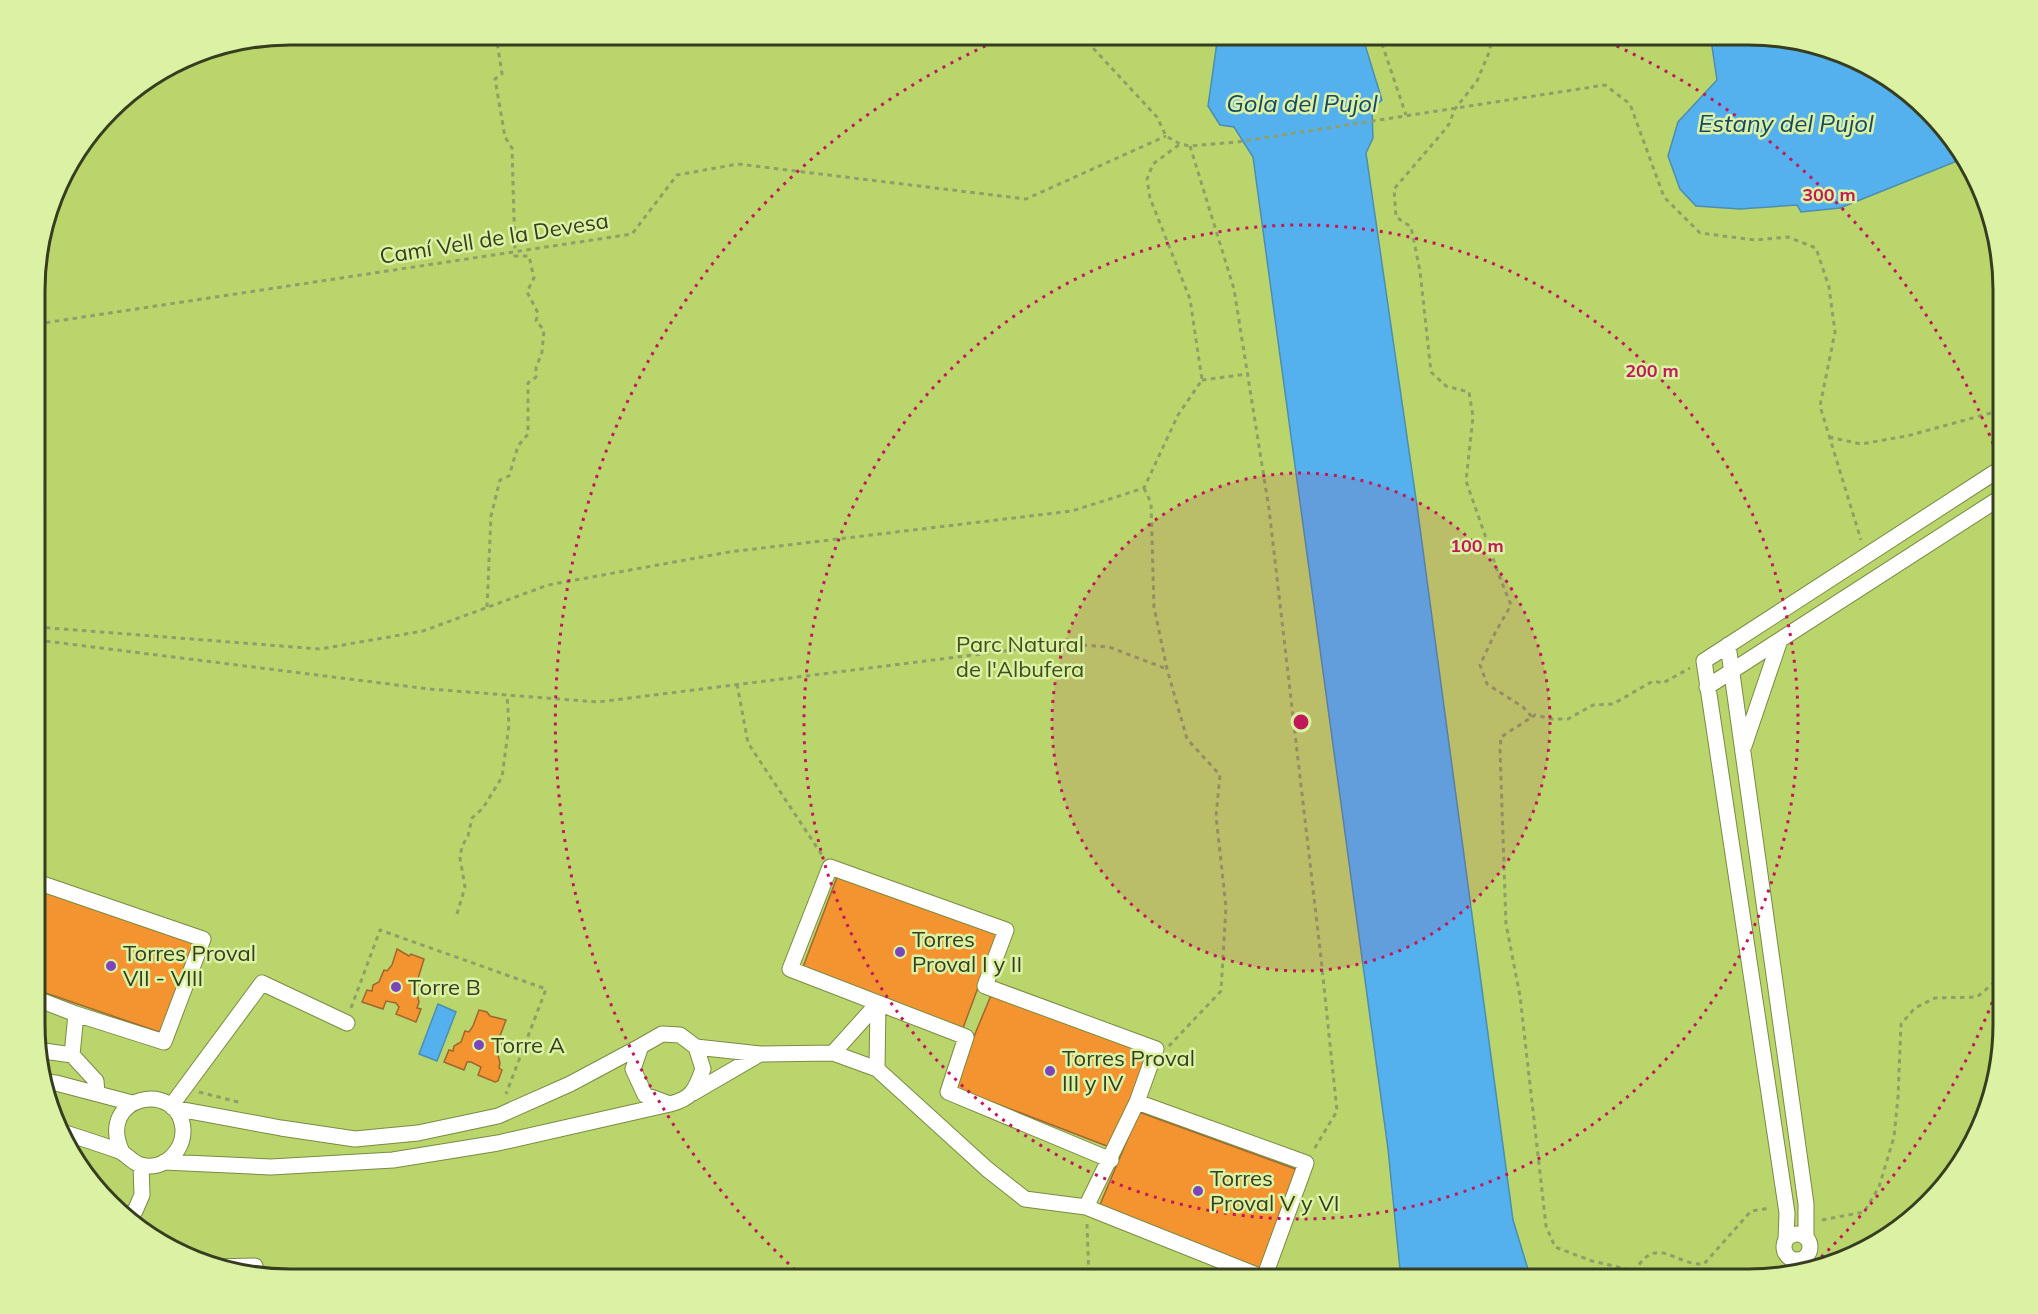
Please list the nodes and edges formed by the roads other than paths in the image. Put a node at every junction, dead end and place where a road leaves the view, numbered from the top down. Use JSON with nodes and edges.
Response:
{"nodes":[{"id":1,"x":1993,"y":473,"type":"edge"},
{"id":2,"x":1993,"y":502,"type":"edge"},
{"id":3,"x":1779,"y":640,"type":"junction"},
{"id":4,"x":1728,"y":645,"type":"junction"},
{"id":5,"x":1732,"y":671,"type":"junction"},
{"id":6,"x":1707,"y":687,"type":"junction"},
{"id":7,"x":1743,"y":749,"type":"junction"},
{"id":8,"x":45,"y":885,"type":"edge"},
{"id":9,"x":45,"y":1002,"type":"edge"},
{"id":10,"x":878,"y":1003,"type":"junction"},
{"id":11,"x":76,"y":1014,"type":"junction"},
{"id":12,"x":349,"y":1016,"type":"road end"},
{"id":13,"x":641,"y":1046,"type":"junction"},
{"id":14,"x":696,"y":1047,"type":"junction"},
{"id":15,"x":47,"y":1051,"type":"edge"},
{"id":16,"x":833,"y":1053,"type":"junction"},
{"id":17,"x":760,"y":1054,"type":"junction"},
{"id":18,"x":72,"y":1055,"type":"junction"},
{"id":19,"x":877,"y":1069,"type":"junction"},
{"id":20,"x":52,"y":1083,"type":"edge"},
{"id":21,"x":97,"y":1093,"type":"junction"},
{"id":22,"x":693,"y":1093,"type":"junction"},
{"id":23,"x":1137,"y":1102,"type":"junction"},
{"id":24,"x":132,"y":1103,"type":"junction"},
{"id":25,"x":670,"y":1104,"type":"junction"},
{"id":26,"x":172,"y":1107,"type":"junction"},
{"id":27,"x":72,"y":1135,"type":"edge"},
{"id":28,"x":122,"y":1152,"type":"junction"},
{"id":29,"x":1111,"y":1160,"type":"junction"},
{"id":30,"x":164,"y":1162,"type":"junction"},
{"id":31,"x":141,"y":1165,"type":"junction"},
{"id":32,"x":1086,"y":1207,"type":"junction"},
{"id":33,"x":133,"y":1212,"type":"edge"},
{"id":34,"x":1806,"y":1238,"type":"junction"},
{"id":35,"x":1786,"y":1240,"type":"junction"},
{"id":36,"x":1787,"y":1256,"type":"junction"},
{"id":37,"x":1804,"y":1262,"type":"edge"},
{"id":38,"x":1788,"y":1265,"type":"edge"},
{"id":39,"x":1241,"y":1269,"type":"edge"},
{"id":40,"x":1267,"y":1269,"type":"edge"}],
"edges":[{"from":1,"to":4,"type":"street"},
{"from":2,"to":3,"type":"street"},
{"from":3,"to":5,"type":"street"},
{"from":3,"to":7,"type":"street"},
{"from":4,"to":5,"type":"street"},
{"from":4,"to":6,"type":"street"},
{"from":5,"to":6,"type":"street"},
{"from":5,"to":7,"type":"street"},
{"from":6,"to":35,"type":"street"},
{"from":7,"to":34,"type":"street"},
{"from":8,"to":11,"type":"street"},
{"from":9,"to":11,"type":"street"},
{"from":10,"to":16,"type":"street"},
{"from":10,"to":19,"type":"street"},
{"from":10,"to":23,"type":"street"},
{"from":10,"to":29,"type":"street"},
{"from":11,"to":18,"type":"street"},
{"from":12,"to":26,"type":"street"},
{"from":13,"to":14,"type":"street"},
{"from":13,"to":25,"type":"street"},
{"from":13,"to":26,"type":"street"},
{"from":14,"to":17,"type":"street"},
{"from":14,"to":22,"type":"street"},
{"from":15,"to":18,"type":"street"},
{"from":16,"to":17,"type":"street"},
{"from":16,"to":19,"type":"street"},
{"from":17,"to":22,"type":"street"},
{"from":18,"to":21,"type":"street"},
{"from":19,"to":32,"type":"street"},
{"from":20,"to":21,"type":"street"},
{"from":21,"to":24,"type":"street"},
{"from":22,"to":25,"type":"street"},
{"from":23,"to":29,"type":"street"},
{"from":23,"to":40,"type":"street"},
{"from":24,"to":26,"type":"street"},
{"from":24,"to":28,"type":"street"},
{"from":25,"to":30,"type":"street"},
{"from":26,"to":30,"type":"street"},
{"from":27,"to":28,"type":"street"},
{"from":28,"to":31,"type":"street"},
{"from":29,"to":32,"type":"street"},
{"from":30,"to":31,"type":"street"},
{"from":31,"to":33,"type":"street"},
{"from":32,"to":39,"type":"street"},
{"from":34,"to":35,"type":"street"},
{"from":34,"to":37,"type":"street"},
{"from":35,"to":36,"type":"street"},
{"from":36,"to":37,"type":"street"},
{"from":36,"to":38,"type":"street"}]}
